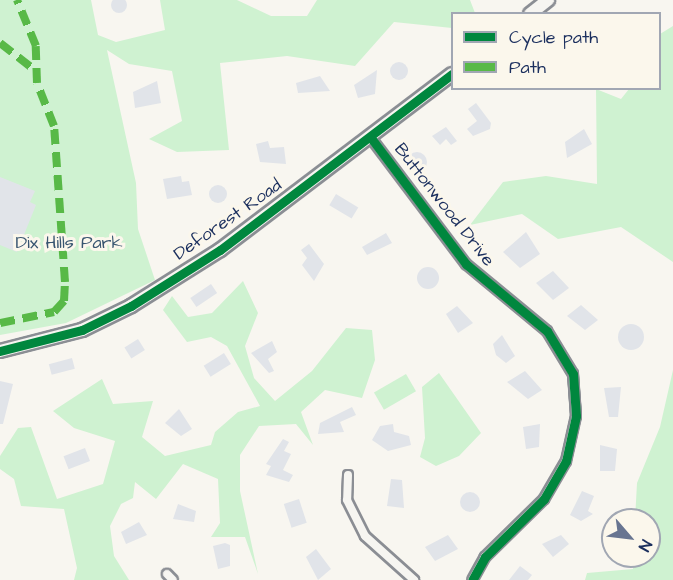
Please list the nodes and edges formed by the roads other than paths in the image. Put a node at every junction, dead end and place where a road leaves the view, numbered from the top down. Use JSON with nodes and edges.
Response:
{"nodes":[{"id":1,"x":548,"y":0,"type":"edge"},
{"id":2,"x":533,"y":12,"type":"edge"},
{"id":3,"x":451,"y":76,"type":"edge"},
{"id":4,"x":371,"y":138,"type":"junction"},
{"id":5,"x":0,"y":351,"type":"edge"},
{"id":6,"x":348,"y":475,"type":"dead end"},
{"id":7,"x":414,"y":580,"type":"edge"},
{"id":8,"x":472,"y":580,"type":"edge"}],
"edges":[{"from":1,"to":2,"type":"street"},
{"from":3,"to":4,"type":"street","name":"Deforest Road"},
{"from":4,"to":5,"type":"street","name":"Deforest Road"},
{"from":4,"to":8,"type":"street","name":"Buttonwood Drive"},
{"from":6,"to":7,"type":"street"}]}
